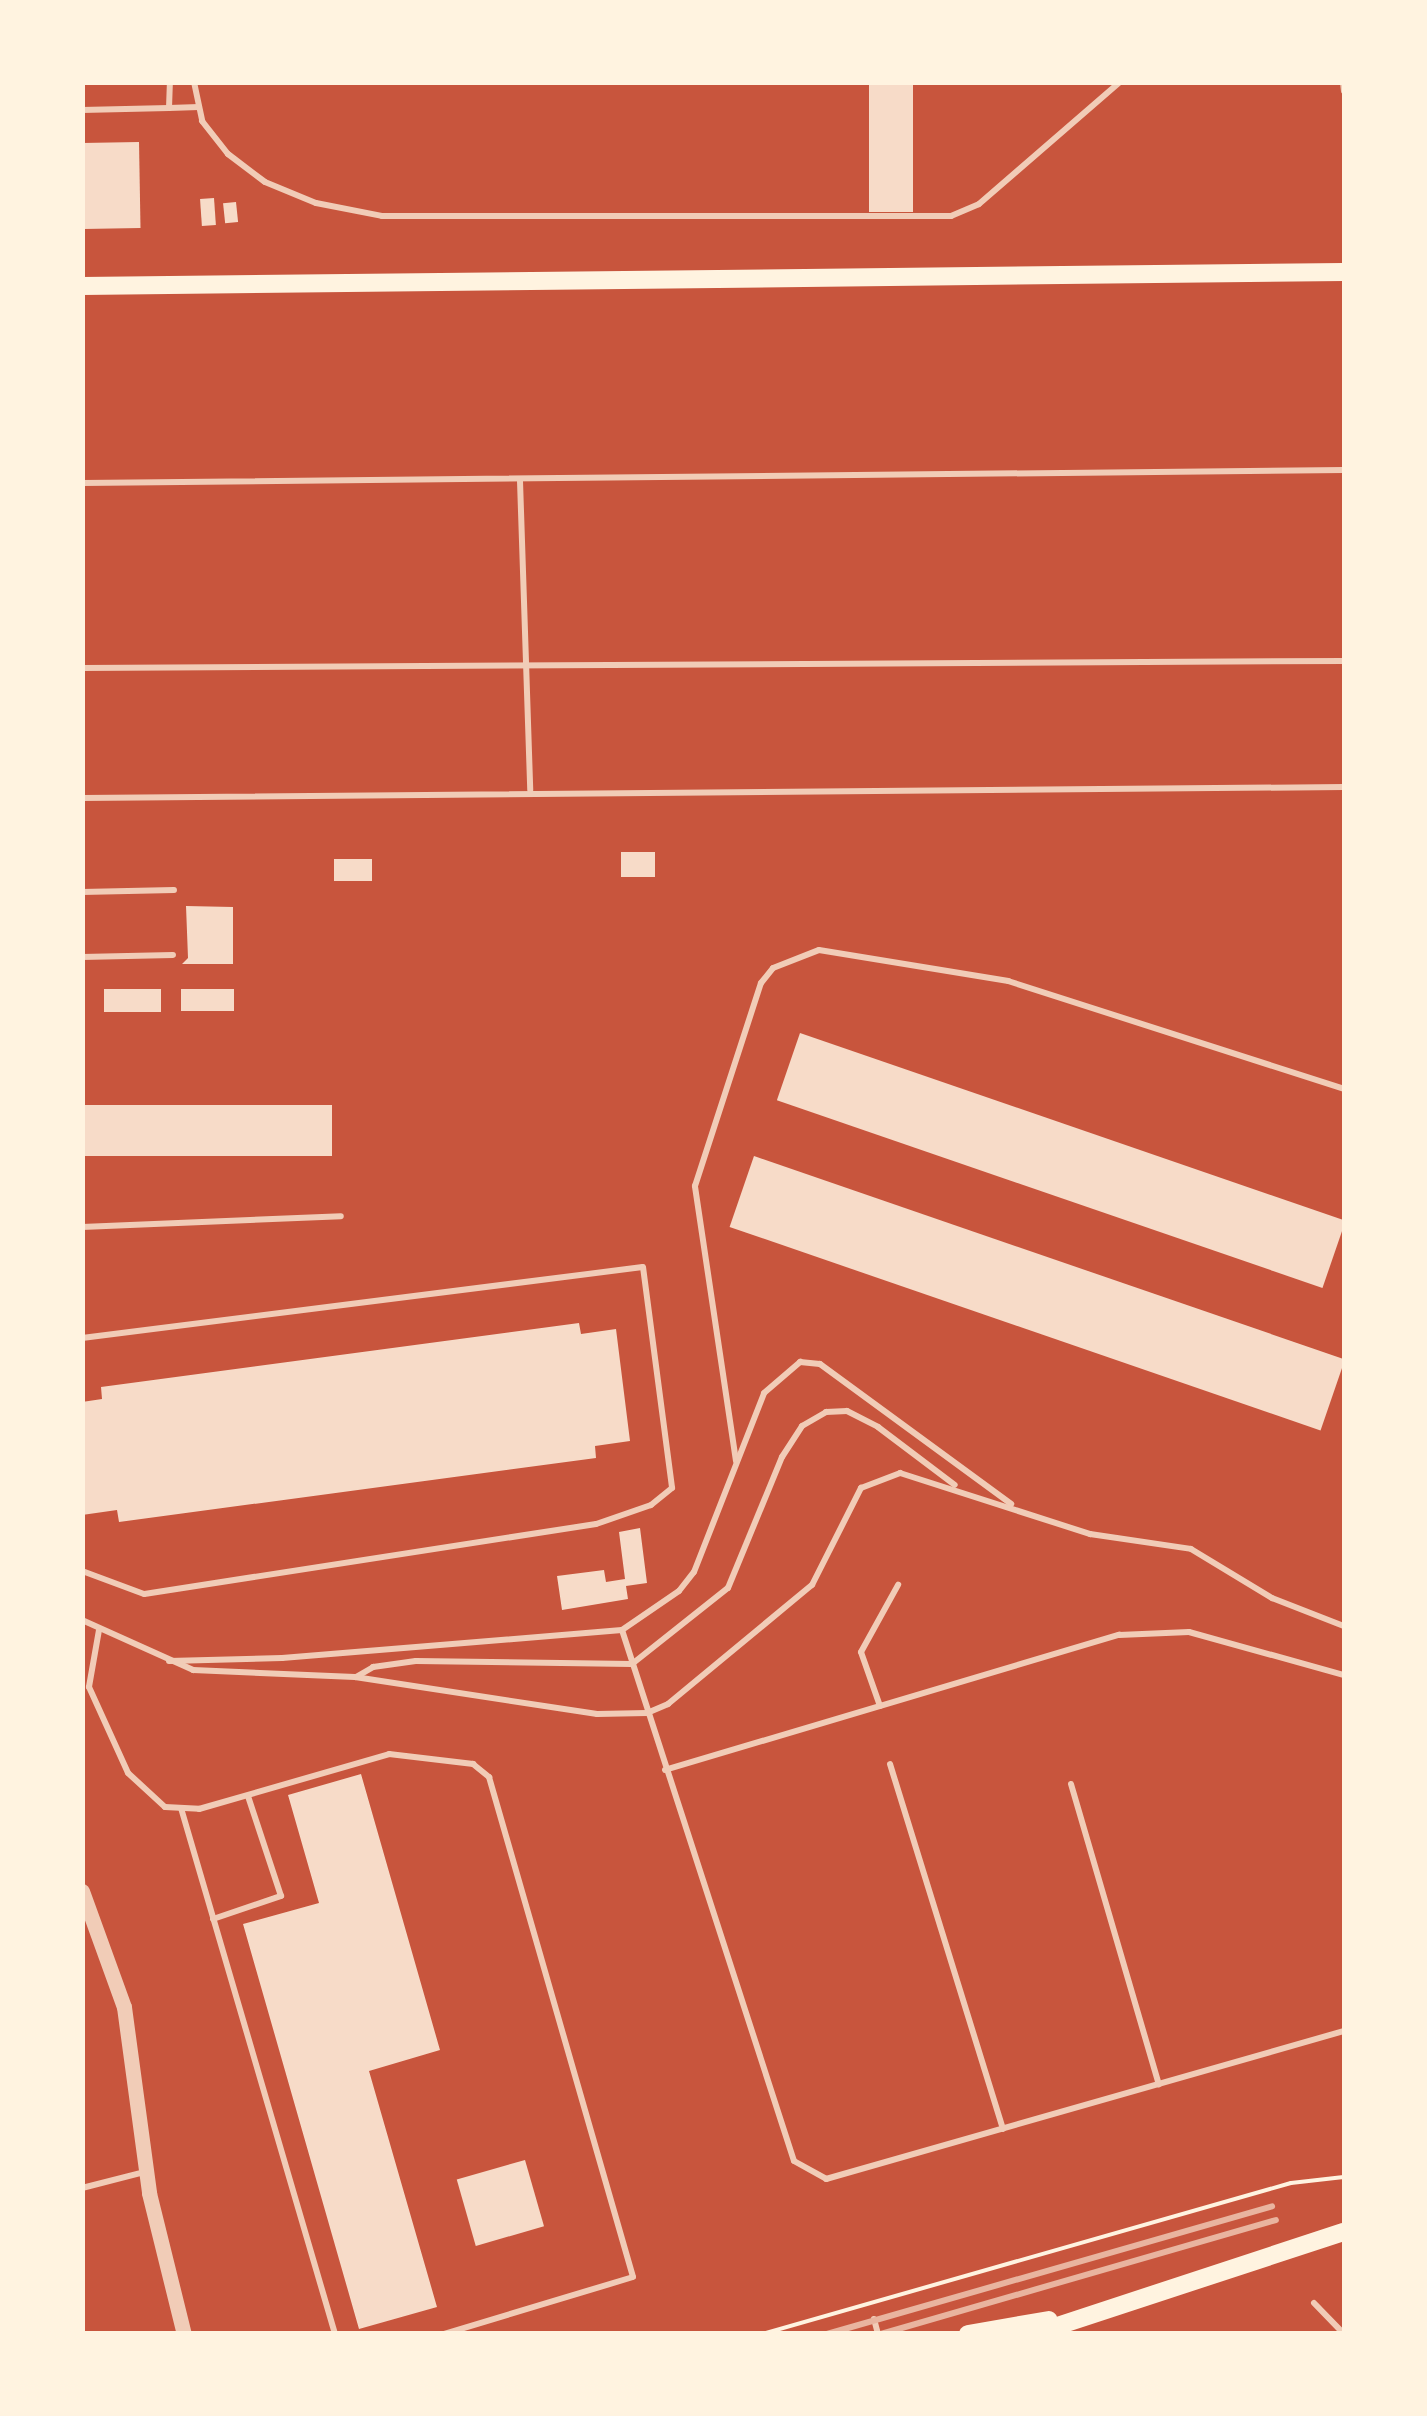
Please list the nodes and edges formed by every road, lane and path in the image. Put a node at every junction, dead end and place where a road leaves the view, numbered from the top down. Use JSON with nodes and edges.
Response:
{"nodes":[{"id":1,"x":170,"y":82,"type":"edge"},
{"id":2,"x":194,"y":82,"type":"edge"},
{"id":3,"x":1120,"y":82,"type":"edge"},
{"id":4,"x":199,"y":107,"type":"junction"},
{"id":5,"x":170,"y":108,"type":"junction"},
{"id":6,"x":82,"y":110,"type":"edge"},
{"id":7,"x":1344,"y":272,"type":"edge"},
{"id":8,"x":82,"y":286,"type":"edge"},
{"id":9,"x":1344,"y":470,"type":"edge"},
{"id":10,"x":520,"y":481,"type":"junction"},
{"id":11,"x":82,"y":484,"type":"edge"},
{"id":12,"x":522,"y":662,"type":"junction"},
{"id":13,"x":1344,"y":662,"type":"edge"},
{"id":14,"x":82,"y":668,"type":"edge"},
{"id":15,"x":1344,"y":786,"type":"edge"},
{"id":16,"x":530,"y":790,"type":"junction"},
{"id":17,"x":82,"y":798,"type":"edge"},
{"id":18,"x":174,"y":890,"type":"dead end"},
{"id":19,"x":82,"y":892,"type":"edge"},
{"id":20,"x":174,"y":955,"type":"dead end"},
{"id":21,"x":82,"y":957,"type":"edge"},
{"id":22,"x":1344,"y":1089,"type":"edge"},
{"id":23,"x":341,"y":1216,"type":"dead end"},
{"id":24,"x":82,"y":1227,"type":"edge"},
{"id":25,"x":82,"y":1338,"type":"edge"},
{"id":26,"x":736,"y":1461,"type":"junction"},
{"id":27,"x":959,"y":1489,"type":"junction"},
{"id":28,"x":1032,"y":1515,"type":"junction"},
{"id":29,"x":82,"y":1571,"type":"edge"},
{"id":30,"x":898,"y":1585,"type":"dead end"},
{"id":31,"x":82,"y":1620,"type":"edge"},
{"id":32,"x":1344,"y":1626,"type":"edge"},
{"id":33,"x":99,"y":1630,"type":"junction"},
{"id":34,"x":622,"y":1630,"type":"junction"},
{"id":35,"x":162,"y":1661,"type":"junction"},
{"id":36,"x":632,"y":1664,"type":"junction"},
{"id":37,"x":1344,"y":1675,"type":"edge"},
{"id":38,"x":355,"y":1678,"type":"junction"},
{"id":39,"x":880,"y":1706,"type":"junction"},
{"id":40,"x":647,"y":1713,"type":"junction"},
{"id":41,"x":890,"y":1764,"type":"dead end"},
{"id":42,"x":665,"y":1770,"type":"junction"},
{"id":43,"x":1071,"y":1784,"type":"dead end"},
{"id":44,"x":248,"y":1796,"type":"junction"},
{"id":45,"x":181,"y":1808,"type":"junction"},
{"id":46,"x":82,"y":1891,"type":"edge"},
{"id":47,"x":213,"y":1919,"type":"junction"},
{"id":48,"x":1344,"y":2031,"type":"edge"},
{"id":49,"x":1159,"y":2084,"type":"junction"},
{"id":50,"x":1002,"y":2128,"type":"junction"},
{"id":51,"x":146,"y":2172,"type":"junction"},
{"id":52,"x":1344,"y":2177,"type":"edge"},
{"id":53,"x":82,"y":2188,"type":"edge"},
{"id":54,"x":1344,"y":2232,"type":"edge"},
{"id":55,"x":1314,"y":2303,"type":"dead end"},
{"id":56,"x":1088,"y":2313,"type":"junction"},
{"id":57,"x":874,"y":2320,"type":"dead end"},
{"id":58,"x":184,"y":2334,"type":"edge"},
{"id":59,"x":335,"y":2334,"type":"edge"},
{"id":60,"x":444,"y":2334,"type":"edge"},
{"id":61,"x":762,"y":2334,"type":"edge"},
{"id":62,"x":878,"y":2334,"type":"edge"},
{"id":63,"x":968,"y":2334,"type":"edge"},
{"id":64,"x":1033,"y":2334,"type":"edge"},
{"id":65,"x":1080,"y":2334,"type":"edge"},
{"id":66,"x":1344,"y":2334,"type":"edge"}],
"edges":[{"from":1,"to":5,"type":"lane"},
{"from":2,"to":4,"type":"lane"},
{"from":3,"to":4,"type":"lane"},
{"from":4,"to":5,"type":"lane"},
{"from":5,"to":6,"type":"lane"},
{"from":7,"to":8,"type":"main road"},
{"from":9,"to":10,"type":"lane"},
{"from":10,"to":11,"type":"lane"},
{"from":10,"to":12,"type":"lane"},
{"from":12,"to":13,"type":"lane"},
{"from":12,"to":14,"type":"lane"},
{"from":12,"to":16,"type":"lane"},
{"from":15,"to":16,"type":"lane"},
{"from":16,"to":17,"type":"lane"},
{"from":18,"to":19,"type":"lane"},
{"from":20,"to":21,"type":"lane"},
{"from":22,"to":26,"type":"lane"},
{"from":23,"to":24,"type":"lane"},
{"from":25,"to":29,"type":"lane"},
{"from":26,"to":28,"type":"lane"},
{"from":26,"to":34,"type":"lane"},
{"from":27,"to":28,"type":"lane"},
{"from":27,"to":36,"type":"lane"},
{"from":27,"to":40,"type":"lane"},
{"from":28,"to":32,"type":"lane"},
{"from":30,"to":39,"type":"lane"},
{"from":31,"to":33,"type":"lane"},
{"from":33,"to":35,"type":"lane"},
{"from":33,"to":45,"type":"lane"},
{"from":34,"to":35,"type":"lane"},
{"from":34,"to":36,"type":"lane"},
{"from":35,"to":38,"type":"lane"},
{"from":36,"to":38,"type":"lane"},
{"from":36,"to":40,"type":"lane"},
{"from":37,"to":39,"type":"lane"},
{"from":38,"to":40,"type":"lane"},
{"from":39,"to":42,"type":"lane"},
{"from":40,"to":42,"type":"lane"},
{"from":41,"to":50,"type":"lane"},
{"from":42,"to":50,"type":"lane"},
{"from":43,"to":49,"type":"lane"},
{"from":44,"to":45,"type":"lane"},
{"from":44,"to":47,"type":"lane"},
{"from":44,"to":60,"type":"lane"},
{"from":45,"to":47,"type":"lane"},
{"from":46,"to":51,"type":"street"},
{"from":47,"to":59,"type":"lane"},
{"from":48,"to":49,"type":"lane"},
{"from":49,"to":50,"type":"lane"},
{"from":51,"to":53,"type":"lane"},
{"from":51,"to":58,"type":"street"},
{"from":52,"to":61,"type":"path"},
{"from":54,"to":56,"type":"main road"},
{"from":55,"to":66,"type":"lane"},
{"from":56,"to":63,"type":"main road"},
{"from":56,"to":64,"type":"main road"},
{"from":56,"to":65,"type":"lane"},
{"from":57,"to":62,"type":"lane"}]}
